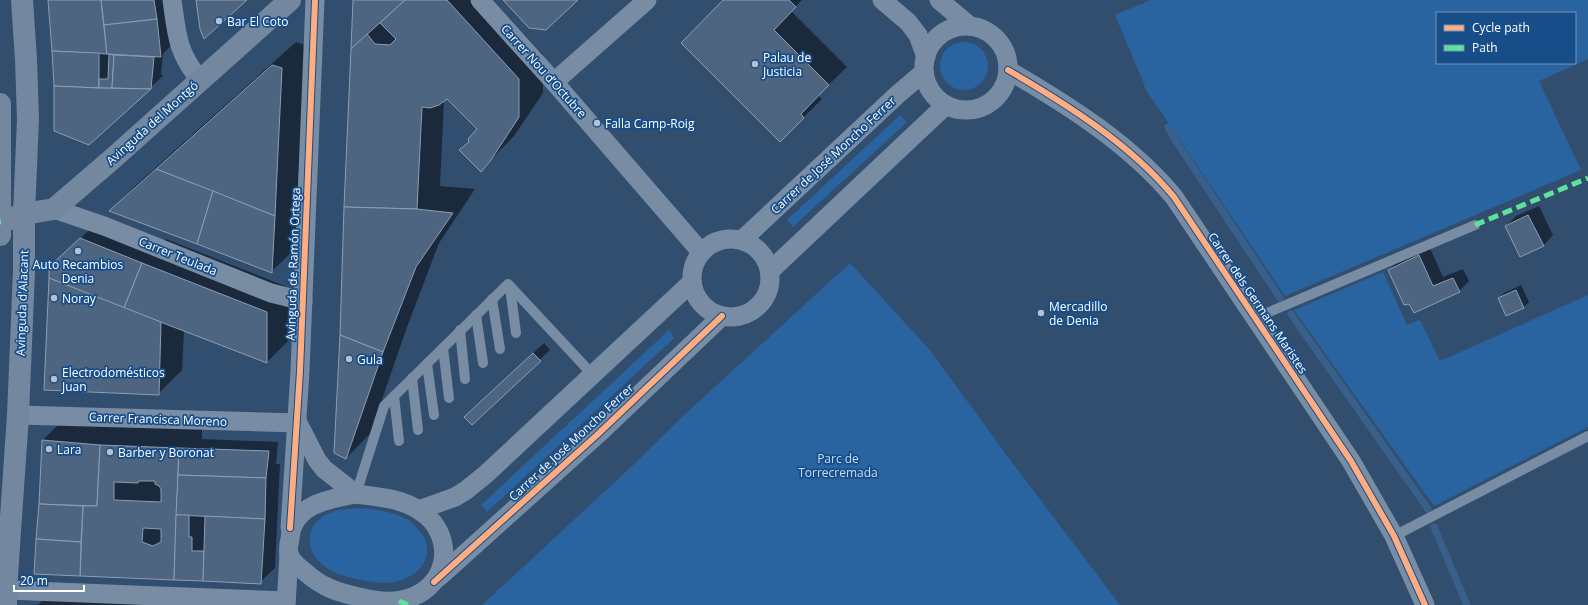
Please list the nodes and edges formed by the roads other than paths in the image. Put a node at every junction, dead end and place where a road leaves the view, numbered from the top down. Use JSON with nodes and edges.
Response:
{"nodes":[{"id":1,"x":22,"y":0,"type":"edge"},
{"id":2,"x":172,"y":0,"type":"edge"},
{"id":3,"x":290,"y":0,"type":"edge"},
{"id":4,"x":314,"y":0,"type":"edge"},
{"id":5,"x":480,"y":0,"type":"edge"},
{"id":6,"x":647,"y":0,"type":"edge"},
{"id":7,"x":882,"y":0,"type":"edge"},
{"id":8,"x":939,"y":0,"type":"edge"},
{"id":9,"x":970,"y":26,"type":"junction"},
{"id":10,"x":925,"y":64,"type":"junction"},
{"id":11,"x":1008,"y":70,"type":"junction"},
{"id":12,"x":200,"y":80,"type":"junction"},
{"id":13,"x":554,"y":82,"type":"junction"},
{"id":14,"x":0,"y":104,"type":"edge"},
{"id":15,"x":946,"y":105,"type":"junction"},
{"id":16,"x":54,"y":209,"type":"junction"},
{"id":17,"x":24,"y":214,"type":"junction"},
{"id":18,"x":1475,"y":225,"type":"dead end"},
{"id":19,"x":0,"y":227,"type":"edge"},
{"id":20,"x":742,"y":240,"type":"junction"},
{"id":21,"x":701,"y":252,"type":"junction"},
{"id":22,"x":770,"y":271,"type":"junction"},
{"id":23,"x":692,"y":282,"type":"junction"},
{"id":24,"x":510,"y":287,"type":"junction"},
{"id":25,"x":492,"y":299,"type":"junction"},
{"id":26,"x":303,"y":301,"type":"junction"},
{"id":27,"x":476,"y":315,"type":"junction"},
{"id":28,"x":722,"y":316,"type":"junction"},
{"id":29,"x":1255,"y":318,"type":"junction"},
{"id":30,"x":460,"y":330,"type":"junction"},
{"id":31,"x":516,"y":333,"type":"dead end"},
{"id":32,"x":443,"y":348,"type":"junction"},
{"id":33,"x":500,"y":349,"type":"dead end"},
{"id":34,"x":483,"y":363,"type":"dead end"},
{"id":35,"x":427,"y":364,"type":"junction"},
{"id":36,"x":592,"y":374,"type":"junction"},
{"id":37,"x":412,"y":378,"type":"junction"},
{"id":38,"x":466,"y":379,"type":"dead end"},
{"id":39,"x":394,"y":396,"type":"junction"},
{"id":40,"x":449,"y":398,"type":"dead end"},
{"id":41,"x":18,"y":414,"type":"junction"},
{"id":42,"x":434,"y":415,"type":"dead end"},
{"id":43,"x":298,"y":423,"type":"junction"},
{"id":44,"x":418,"y":430,"type":"dead end"},
{"id":45,"x":1588,"y":436,"type":"edge"},
{"id":46,"x":399,"y":441,"type":"dead end"},
{"id":47,"x":356,"y":494,"type":"junction"},
{"id":48,"x":419,"y":510,"type":"junction"},
{"id":49,"x":290,"y":528,"type":"junction"},
{"id":50,"x":1394,"y":536,"type":"junction"},
{"id":51,"x":289,"y":554,"type":"junction"},
{"id":52,"x":434,"y":582,"type":"junction"},
{"id":53,"x":343,"y":594,"type":"junction"},
{"id":54,"x":6,"y":597,"type":"edge"},
{"id":55,"x":252,"y":602,"type":"edge"},
{"id":56,"x":286,"y":603,"type":"edge"},
{"id":57,"x":404,"y":603,"type":"edge"},
{"id":58,"x":327,"y":605,"type":"edge"},
{"id":59,"x":1425,"y":605,"type":"edge"}],
"edges":[{"from":1,"to":17,"type":"main road","name":"Avinguda d'Alacant"},
{"from":2,"to":12,"type":"street"},
{"from":3,"to":12,"type":"main road","name":"Avinguda del Montgó"},
{"from":4,"to":26,"type":"street","name":"Avinguda de Ramón Ortega"},
{"from":5,"to":13,"type":"street","name":"Carrer Nou d’Octubre"},
{"from":6,"to":13,"type":"street"},
{"from":7,"to":10,"type":"street"},
{"from":8,"to":9,"type":"street"},
{"from":9,"to":10,"type":"street"},
{"from":9,"to":11,"type":"street"},
{"from":10,"to":15,"type":"street"},
{"from":10,"to":20,"type":"street","name":"Carrer de José Moncho Ferrer"},
{"from":11,"to":15,"type":"street"},
{"from":11,"to":29,"type":"street","name":"Carrer dels Germans Maristes"},
{"from":12,"to":16,"type":"main road","name":"Avinguda del Montgó"},
{"from":13,"to":21,"type":"street","name":"Carrer Nou d’Octubre"},
{"from":14,"to":19,"type":"main road"},
{"from":15,"to":22,"type":"street"},
{"from":16,"to":17,"type":"main road"},
{"from":16,"to":26,"type":"street","name":"Carrer Teulada"},
{"from":17,"to":19,"type":"main road"},
{"from":17,"to":41,"type":"main road","name":"Avinguda d'Alacant"},
{"from":18,"to":29,"type":"lane"},
{"from":20,"to":21,"type":"street"},
{"from":20,"to":22,"type":"street"},
{"from":21,"to":23,"type":"street"},
{"from":22,"to":28,"type":"street"},
{"from":23,"to":28,"type":"street"},
{"from":23,"to":36,"type":"street"},
{"from":24,"to":25,"type":"lane"},
{"from":24,"to":31,"type":"lane"},
{"from":24,"to":36,"type":"lane"},
{"from":25,"to":27,"type":"lane"},
{"from":25,"to":33,"type":"lane"},
{"from":26,"to":43,"type":"street","name":"Avinguda de Ramón Ortega"},
{"from":27,"to":30,"type":"lane"},
{"from":27,"to":34,"type":"lane"},
{"from":28,"to":52,"type":"street","name":"Carrer de José Moncho Ferrer"},
{"from":29,"to":50,"type":"street","name":"Carrer dels Germans Maristes"},
{"from":30,"to":32,"type":"lane"},
{"from":30,"to":38,"type":"lane"},
{"from":32,"to":35,"type":"lane"},
{"from":32,"to":40,"type":"lane"},
{"from":35,"to":37,"type":"lane"},
{"from":35,"to":42,"type":"lane"},
{"from":36,"to":48,"type":"street"},
{"from":37,"to":39,"type":"lane"},
{"from":37,"to":44,"type":"lane"},
{"from":39,"to":46,"type":"lane"},
{"from":39,"to":47,"type":"lane"},
{"from":41,"to":43,"type":"street","name":"Carrer Francisca Moreno"},
{"from":41,"to":54,"type":"main road","name":"Avinguda d'Alacant"},
{"from":43,"to":47,"type":"street","name":"Avinguda de Ramón Ortega"},
{"from":43,"to":49,"type":"street","name":"Avinguda de Ramón Ortega"},
{"from":45,"to":50,"type":"lane"},
{"from":47,"to":48,"type":"street"},
{"from":47,"to":49,"type":"street"},
{"from":48,"to":52,"type":"street"},
{"from":49,"to":51,"type":"street"},
{"from":50,"to":59,"type":"street","name":"Carrer dels Germans Maristes"},
{"from":51,"to":53,"type":"street"},
{"from":51,"to":56,"type":"street"},
{"from":52,"to":57,"type":"street"},
{"from":53,"to":57,"type":"street"},
{"from":53,"to":58,"type":"street"},
{"from":54,"to":55,"type":"street"},
{"from":55,"to":56,"type":"street"}]}
